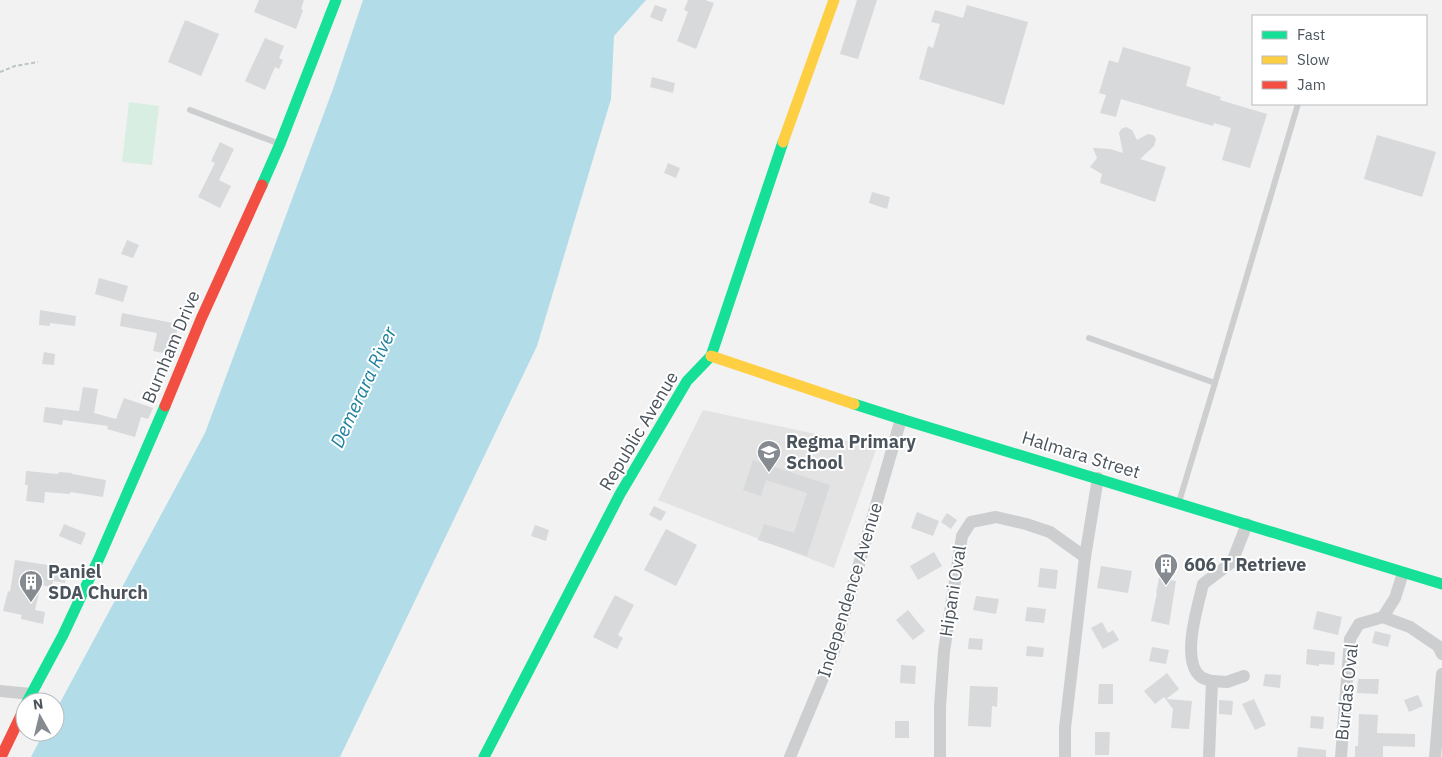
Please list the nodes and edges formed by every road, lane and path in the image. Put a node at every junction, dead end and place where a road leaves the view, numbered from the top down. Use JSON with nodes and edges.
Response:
{"nodes":[{"id":1,"x":336,"y":0,"type":"edge"},
{"id":2,"x":834,"y":0,"type":"edge"},
{"id":3,"x":38,"y":62,"type":"dead end"},
{"id":4,"x":0,"y":72,"type":"edge"},
{"id":5,"x":1298,"y":105,"type":"edge"},
{"id":6,"x":190,"y":110,"type":"dead end"},
{"id":7,"x":280,"y":144,"type":"junction"},
{"id":8,"x":1089,"y":338,"type":"dead end"},
{"id":9,"x":711,"y":356,"type":"junction"},
{"id":10,"x":1215,"y":383,"type":"junction"},
{"id":11,"x":901,"y":419,"type":"junction"},
{"id":12,"x":1098,"y":478,"type":"junction"},
{"id":13,"x":1178,"y":504,"type":"junction"},
{"id":14,"x":1246,"y":524,"type":"junction"},
{"id":15,"x":1085,"y":557,"type":"junction"},
{"id":16,"x":1403,"y":573,"type":"junction"},
{"id":17,"x":1442,"y":584,"type":"edge"},
{"id":18,"x":1383,"y":617,"type":"junction"},
{"id":19,"x":1442,"y":654,"type":"edge"},
{"id":20,"x":1442,"y":674,"type":"edge"},
{"id":21,"x":1244,"y":676,"type":"dead end"},
{"id":22,"x":1212,"y":681,"type":"junction"},
{"id":23,"x":0,"y":691,"type":"edge"},
{"id":24,"x":32,"y":692,"type":"edge"},
{"id":25,"x":15,"y":695,"type":"edge"},
{"id":26,"x":15,"y":728,"type":"edge"},
{"id":27,"x":1,"y":757,"type":"edge"},
{"id":28,"x":484,"y":757,"type":"edge"},
{"id":29,"x":790,"y":757,"type":"edge"},
{"id":30,"x":940,"y":757,"type":"edge"},
{"id":31,"x":1066,"y":757,"type":"edge"},
{"id":32,"x":1209,"y":757,"type":"edge"},
{"id":33,"x":1341,"y":757,"type":"edge"},
{"id":34,"x":1435,"y":757,"type":"edge"}],
"edges":[{"from":1,"to":7,"type":"street","name":"Burnham Drive"},
{"from":2,"to":9,"type":"street","name":"Republic Avenue"},
{"from":3,"to":4,"type":"path"},
{"from":5,"to":10,"type":"lane"},
{"from":6,"to":7,"type":"lane"},
{"from":7,"to":24,"type":"street","name":"Burnham Drive"},
{"from":8,"to":10,"type":"lane"},
{"from":9,"to":11,"type":"street","name":"Halmara Street"},
{"from":9,"to":28,"type":"street","name":"Republic Avenue"},
{"from":10,"to":13,"type":"lane"},
{"from":11,"to":12,"type":"street","name":"Halmara Street"},
{"from":11,"to":29,"type":"street","name":"Independence Avenue"},
{"from":12,"to":13,"type":"street","name":"Halmara Street"},
{"from":12,"to":15,"type":"street"},
{"from":13,"to":14,"type":"street","name":"Halmara Street"},
{"from":14,"to":16,"type":"street","name":"Halmara Street"},
{"from":14,"to":22,"type":"street"},
{"from":15,"to":30,"type":"street","name":"Hipani Oval"},
{"from":15,"to":31,"type":"street"},
{"from":16,"to":17,"type":"street","name":"Halmara Street"},
{"from":16,"to":18,"type":"street"},
{"from":18,"to":19,"type":"street"},
{"from":18,"to":33,"type":"street","name":"Burdas Oval"},
{"from":20,"to":34,"type":"street"},
{"from":21,"to":22,"type":"street"},
{"from":22,"to":32,"type":"street"},
{"from":23,"to":25,"type":"street"},
{"from":26,"to":27,"type":"street"}]}
